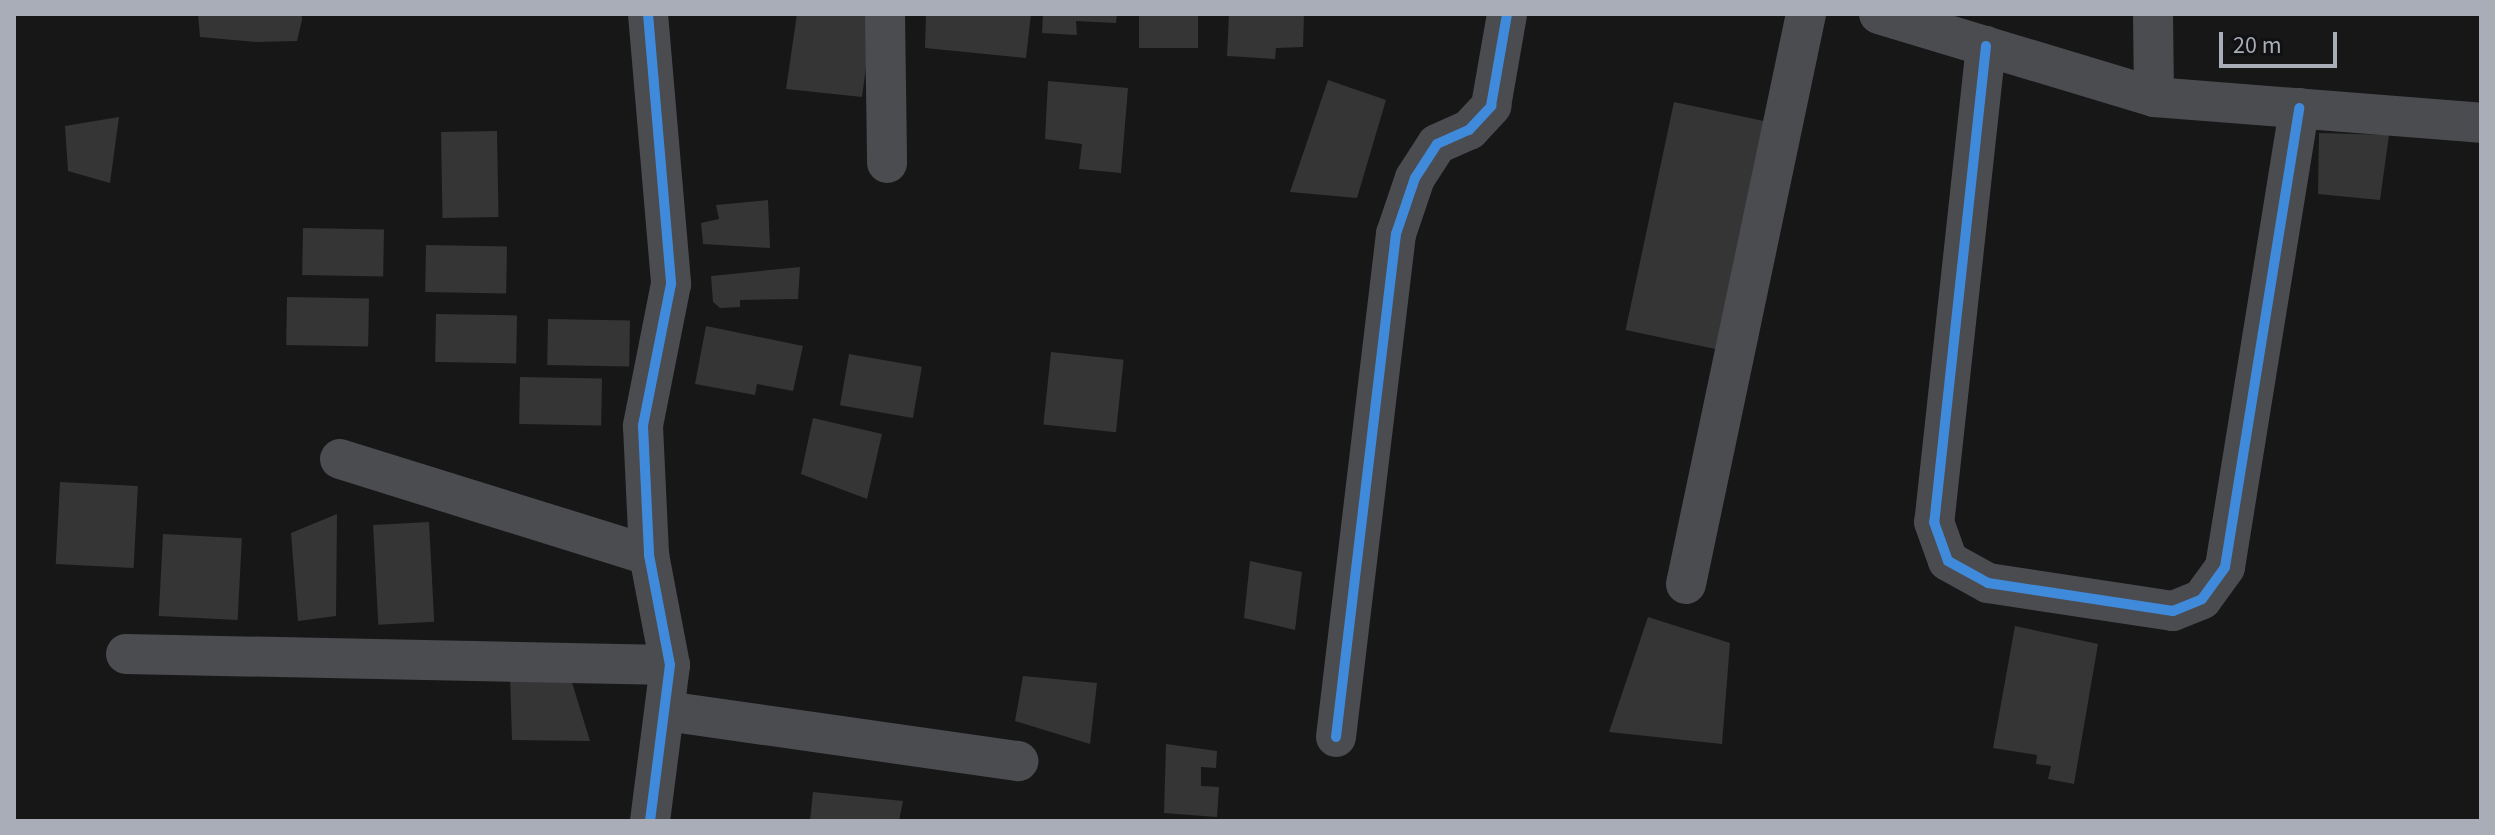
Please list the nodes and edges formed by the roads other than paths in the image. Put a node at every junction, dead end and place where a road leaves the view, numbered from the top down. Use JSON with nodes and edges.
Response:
{"nodes":[{"id":1,"x":648,"y":14,"type":"edge"},
{"id":2,"x":885,"y":14,"type":"edge"},
{"id":3,"x":1507,"y":14,"type":"edge"},
{"id":4,"x":1806,"y":14,"type":"edge"},
{"id":5,"x":1879,"y":14,"type":"edge"},
{"id":6,"x":2153,"y":14,"type":"edge"},
{"id":7,"x":1986,"y":46,"type":"junction"},
{"id":8,"x":2154,"y":97,"type":"junction"},
{"id":9,"x":2299,"y":108,"type":"junction"},
{"id":10,"x":2481,"y":123,"type":"edge"},
{"id":11,"x":887,"y":163,"type":"dead end"},
{"id":12,"x":340,"y":459,"type":"dead end"},
{"id":13,"x":649,"y":555,"type":"junction"},
{"id":14,"x":1686,"y":584,"type":"dead end"},
{"id":15,"x":126,"y":654,"type":"dead end"},
{"id":16,"x":670,"y":665,"type":"junction"},
{"id":17,"x":666,"y":711,"type":"junction"},
{"id":18,"x":1336,"y":737,"type":"dead end"},
{"id":19,"x":1018,"y":761,"type":"dead end"},
{"id":20,"x":650,"y":821,"type":"edge"}],
"edges":[{"from":1,"to":13,"type":"street"},
{"from":2,"to":11,"type":"street"},
{"from":3,"to":18,"type":"street"},
{"from":4,"to":14,"type":"street"},
{"from":5,"to":7,"type":"street"},
{"from":6,"to":8,"type":"street"},
{"from":7,"to":8,"type":"street"},
{"from":7,"to":9,"type":"street"},
{"from":8,"to":9,"type":"street"},
{"from":9,"to":10,"type":"street"},
{"from":12,"to":13,"type":"street"},
{"from":13,"to":16,"type":"street"},
{"from":15,"to":16,"type":"street"},
{"from":16,"to":17,"type":"street"},
{"from":17,"to":19,"type":"street"},
{"from":17,"to":20,"type":"street"}]}
